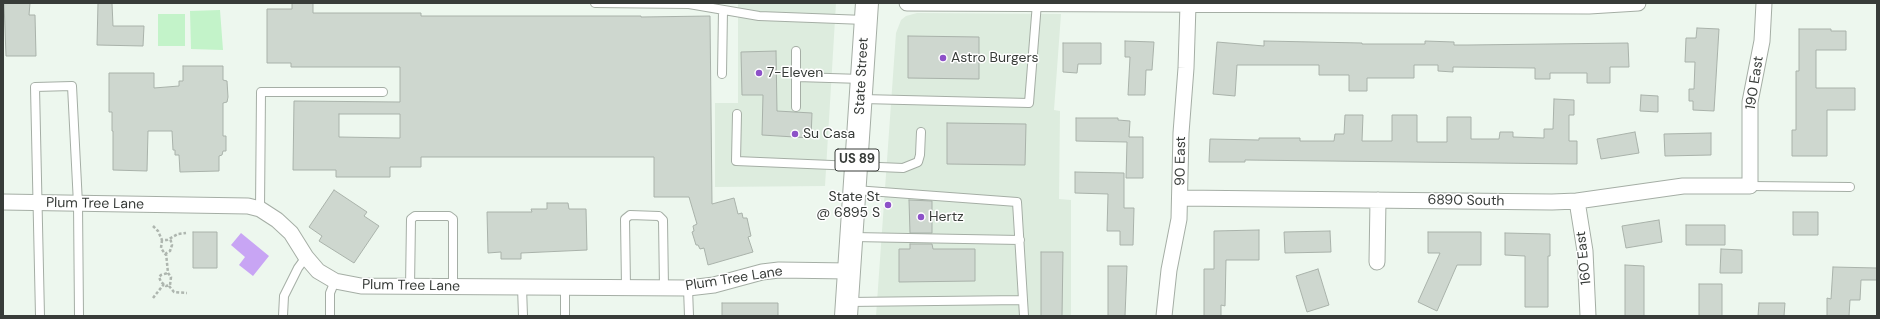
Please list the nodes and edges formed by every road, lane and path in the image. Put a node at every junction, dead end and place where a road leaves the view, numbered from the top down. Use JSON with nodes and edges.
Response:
{"nodes":[{"id":1,"x":596,"y":3,"type":"edge"},
{"id":2,"x":907,"y":3,"type":"edge"},
{"id":3,"x":1638,"y":3,"type":"edge"},
{"id":4,"x":1764,"y":3,"type":"edge"},
{"id":5,"x":1037,"y":4,"type":"edge"},
{"id":6,"x":1188,"y":6,"type":"junction"},
{"id":7,"x":723,"y":10,"type":"junction"},
{"id":8,"x":866,"y":11,"type":"edge"},
{"id":9,"x":796,"y":51,"type":"dead end"},
{"id":10,"x":722,"y":74,"type":"dead end"},
{"id":11,"x":797,"y":77,"type":"junction"},
{"id":12,"x":862,"y":89,"type":"junction"},
{"id":13,"x":383,"y":92,"type":"dead end"},
{"id":14,"x":796,"y":107,"type":"dead end"},
{"id":15,"x":737,"y":114,"type":"dead end"},
{"id":16,"x":921,"y":132,"type":"dead end"},
{"id":17,"x":857,"y":167,"type":"junction"},
{"id":18,"x":1750,"y":186,"type":"junction"},
{"id":19,"x":1850,"y":188,"type":"dead end"},
{"id":20,"x":855,"y":190,"type":"junction"},
{"id":21,"x":1180,"y":198,"type":"junction"},
{"id":22,"x":1378,"y":200,"type":"junction"},
{"id":23,"x":1577,"y":201,"type":"junction"},
{"id":24,"x":3,"y":202,"type":"edge"},
{"id":25,"x":38,"y":202,"type":"junction"},
{"id":26,"x":78,"y":204,"type":"junction"},
{"id":27,"x":260,"y":209,"type":"junction"},
{"id":28,"x":153,"y":226,"type":"dead end"},
{"id":29,"x":186,"y":234,"type":"dead end"},
{"id":30,"x":852,"y":237,"type":"junction"},
{"id":31,"x":170,"y":238,"type":"junction"},
{"id":32,"x":162,"y":240,"type":"junction"},
{"id":33,"x":1020,"y":240,"type":"junction"},
{"id":34,"x":166,"y":254,"type":"junction"},
{"id":35,"x":306,"y":257,"type":"junction"},
{"id":36,"x":1377,"y":262,"type":"dead end"},
{"id":37,"x":849,"y":272,"type":"junction"},
{"id":38,"x":168,"y":273,"type":"junction"},
{"id":39,"x":335,"y":282,"type":"junction"},
{"id":40,"x":164,"y":284,"type":"junction"},
{"id":41,"x":169,"y":286,"type":"junction"},
{"id":42,"x":410,"y":287,"type":"junction"},
{"id":43,"x":453,"y":287,"type":"junction"},
{"id":44,"x":522,"y":287,"type":"junction"},
{"id":45,"x":626,"y":287,"type":"junction"},
{"id":46,"x":565,"y":288,"type":"junction"},
{"id":47,"x":664,"y":288,"type":"junction"},
{"id":48,"x":688,"y":288,"type":"junction"},
{"id":49,"x":187,"y":294,"type":"dead end"},
{"id":50,"x":153,"y":298,"type":"dead end"},
{"id":51,"x":1023,"y":300,"type":"junction"},
{"id":52,"x":847,"y":309,"type":"edge"},
{"id":53,"x":40,"y":316,"type":"edge"},
{"id":54,"x":79,"y":316,"type":"edge"},
{"id":55,"x":284,"y":316,"type":"edge"},
{"id":56,"x":330,"y":316,"type":"edge"},
{"id":57,"x":523,"y":316,"type":"edge"},
{"id":58,"x":564,"y":316,"type":"edge"},
{"id":59,"x":689,"y":316,"type":"edge"},
{"id":60,"x":1024,"y":316,"type":"edge"},
{"id":61,"x":1164,"y":316,"type":"edge"},
{"id":62,"x":1588,"y":316,"type":"edge"}],
"edges":[{"from":1,"to":7,"type":"lane"},
{"from":2,"to":5,"type":"street"},
{"from":3,"to":6,"type":"street"},
{"from":4,"to":18,"type":"street","name":"190 East"},
{"from":5,"to":6,"type":"street"},
{"from":5,"to":12,"type":"lane"},
{"from":6,"to":21,"type":"street","name":"90 East"},
{"from":7,"to":8,"type":"lane"},
{"from":7,"to":10,"type":"lane"},
{"from":8,"to":12,"type":"main road","name":"State Street","number":"US 89"},
{"from":9,"to":11,"type":"lane"},
{"from":11,"to":12,"type":"lane"},
{"from":11,"to":14,"type":"lane"},
{"from":12,"to":17,"type":"main road","name":"State Street","number":"US 89"},
{"from":13,"to":27,"type":"lane"},
{"from":15,"to":17,"type":"lane"},
{"from":16,"to":17,"type":"lane"},
{"from":17,"to":20,"type":"main road","name":"State Street","number":"US 89"},
{"from":18,"to":19,"type":"lane"},
{"from":18,"to":23,"type":"street","name":"6890 South"},
{"from":20,"to":30,"type":"main road","name":"State Street","number":"US 89"},
{"from":20,"to":33,"type":"lane"},
{"from":21,"to":22,"type":"street","name":"6890 South"},
{"from":21,"to":61,"type":"street","name":"90 East"},
{"from":22,"to":23,"type":"street","name":"6890 South"},
{"from":22,"to":36,"type":"street"},
{"from":23,"to":62,"type":"street","name":"160 East"},
{"from":24,"to":25,"type":"street","name":"Plum Tree Lane"},
{"from":25,"to":26,"type":"street","name":"Plum Tree Lane"},
{"from":25,"to":26,"type":"lane"},
{"from":25,"to":53,"type":"lane"},
{"from":26,"to":27,"type":"street","name":"Plum Tree Lane"},
{"from":26,"to":54,"type":"lane"},
{"from":27,"to":35,"type":"street","name":"Plum Tree Lane"},
{"from":28,"to":32,"type":"path"},
{"from":29,"to":31,"type":"path"},
{"from":30,"to":33,"type":"lane"},
{"from":30,"to":37,"type":"main road","name":"State Street","number":"US 89"},
{"from":31,"to":32,"type":"path"},
{"from":31,"to":34,"type":"path"},
{"from":32,"to":34,"type":"path"},
{"from":33,"to":51,"type":"lane"},
{"from":34,"to":38,"type":"path"},
{"from":35,"to":39,"type":"street","name":"Plum Tree Lane"},
{"from":35,"to":55,"type":"lane"},
{"from":37,"to":48,"type":"street","name":"Plum Tree Lane"},
{"from":37,"to":52,"type":"main road","name":"State Street","number":"US 89"},
{"from":38,"to":40,"type":"path"},
{"from":38,"to":41,"type":"path"},
{"from":39,"to":42,"type":"street","name":"Plum Tree Lane"},
{"from":39,"to":56,"type":"lane"},
{"from":40,"to":41,"type":"path"},
{"from":40,"to":50,"type":"path"},
{"from":41,"to":49,"type":"path"},
{"from":42,"to":43,"type":"street","name":"Plum Tree Lane"},
{"from":42,"to":43,"type":"lane"},
{"from":43,"to":44,"type":"street","name":"Plum Tree Lane"},
{"from":44,"to":46,"type":"street","name":"Plum Tree Lane"},
{"from":44,"to":57,"type":"lane"},
{"from":45,"to":46,"type":"street","name":"Plum Tree Lane"},
{"from":45,"to":47,"type":"street","name":"Plum Tree Lane"},
{"from":45,"to":47,"type":"lane"},
{"from":46,"to":58,"type":"lane"},
{"from":47,"to":48,"type":"street","name":"Plum Tree Lane"},
{"from":48,"to":59,"type":"lane"},
{"from":51,"to":52,"type":"lane"},
{"from":51,"to":60,"type":"lane"}]}
